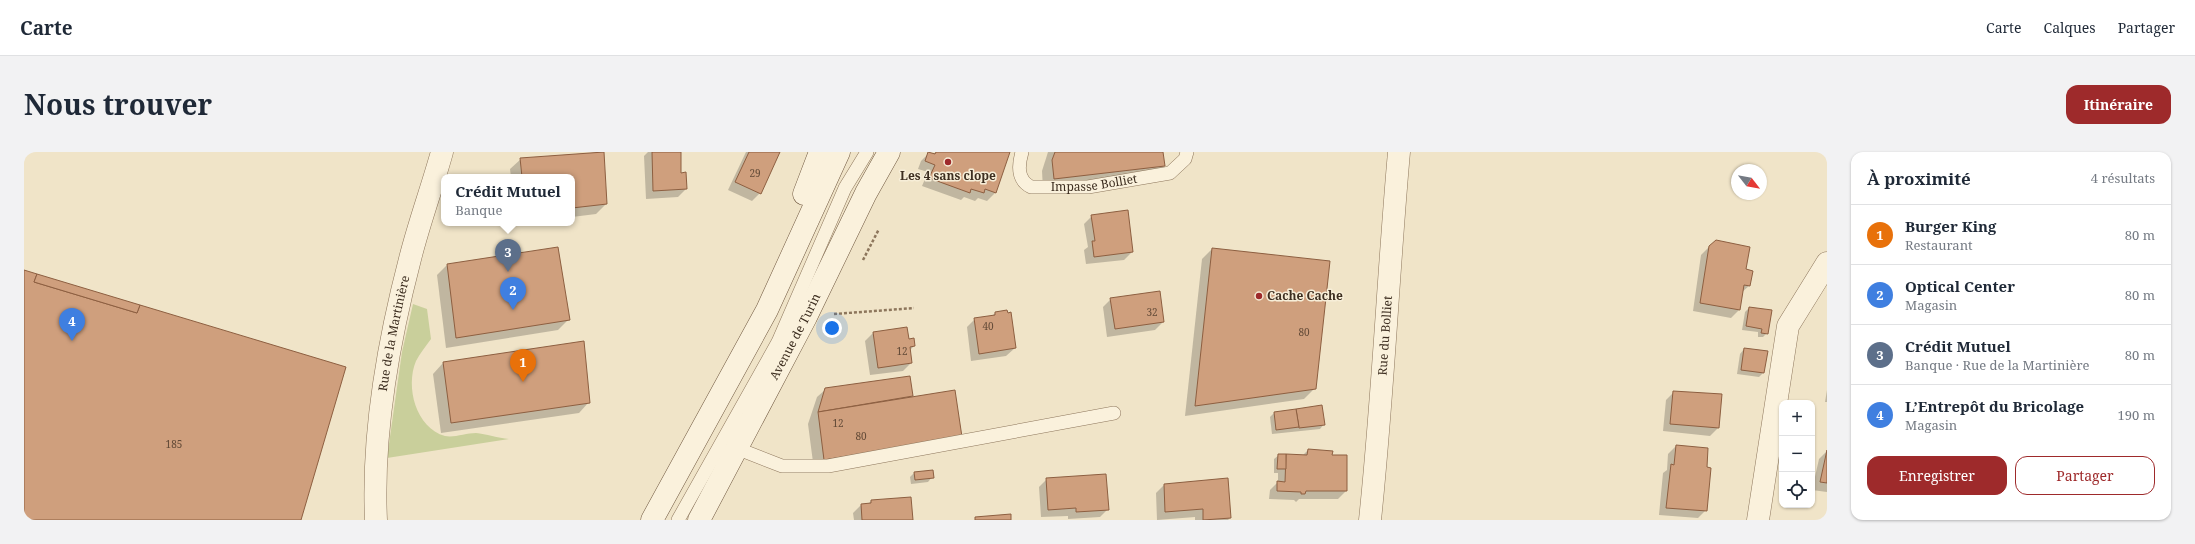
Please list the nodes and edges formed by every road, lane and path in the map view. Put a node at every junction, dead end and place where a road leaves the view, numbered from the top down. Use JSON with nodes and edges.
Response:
{"nodes":[{"id":1,"x":442,"y":152,"type":"edge"},
{"id":2,"x":820,"y":152,"type":"edge"},
{"id":3,"x":839,"y":152,"type":"edge"},
{"id":4,"x":856,"y":152,"type":"edge"},
{"id":5,"x":867,"y":152,"type":"edge"},
{"id":6,"x":889,"y":152,"type":"edge"},
{"id":7,"x":1022,"y":152,"type":"edge"},
{"id":8,"x":1187,"y":152,"type":"edge"},
{"id":9,"x":1399,"y":152,"type":"edge"},
{"id":10,"x":845,"y":188,"type":"junction"},
{"id":11,"x":1827,"y":263,"type":"edge"},
{"id":12,"x":914,"y":308,"type":"dead end"},
{"id":13,"x":767,"y":310,"type":"junction"},
{"id":14,"x":806,"y":318,"type":"junction"},
{"id":15,"x":1114,"y":413,"type":"dead end"},
{"id":16,"x":736,"y":448,"type":"junction"},
{"id":17,"x":376,"y":520,"type":"edge"},
{"id":18,"x":652,"y":520,"type":"edge"},
{"id":19,"x":678,"y":520,"type":"edge"},
{"id":20,"x":699,"y":520,"type":"edge"},
{"id":21,"x":1370,"y":520,"type":"edge"},
{"id":22,"x":1758,"y":520,"type":"edge"}],
"edges":[{"from":1,"to":17,"type":"street","name":"Rue de la Martinière"},
{"from":2,"to":13,"type":"street"},
{"from":3,"to":13,"type":"street"},
{"from":4,"to":10,"type":"lane"},
{"from":5,"to":10,"type":"lane"},
{"from":6,"to":14,"type":"street","name":"Avenue de Turin"},
{"from":7,"to":8,"type":"lane","name":"Impasse Bolliet"},
{"from":9,"to":21,"type":"street","name":"Rue du Bolliet"},
{"from":10,"to":19,"type":"lane"},
{"from":11,"to":22,"type":"street"},
{"from":12,"to":14,"type":"path"},
{"from":13,"to":18,"type":"street"},
{"from":14,"to":16,"type":"street","name":"Avenue de Turin"},
{"from":15,"to":16,"type":"lane"},
{"from":16,"to":20,"type":"street","name":"Avenue de Turin"}]}
